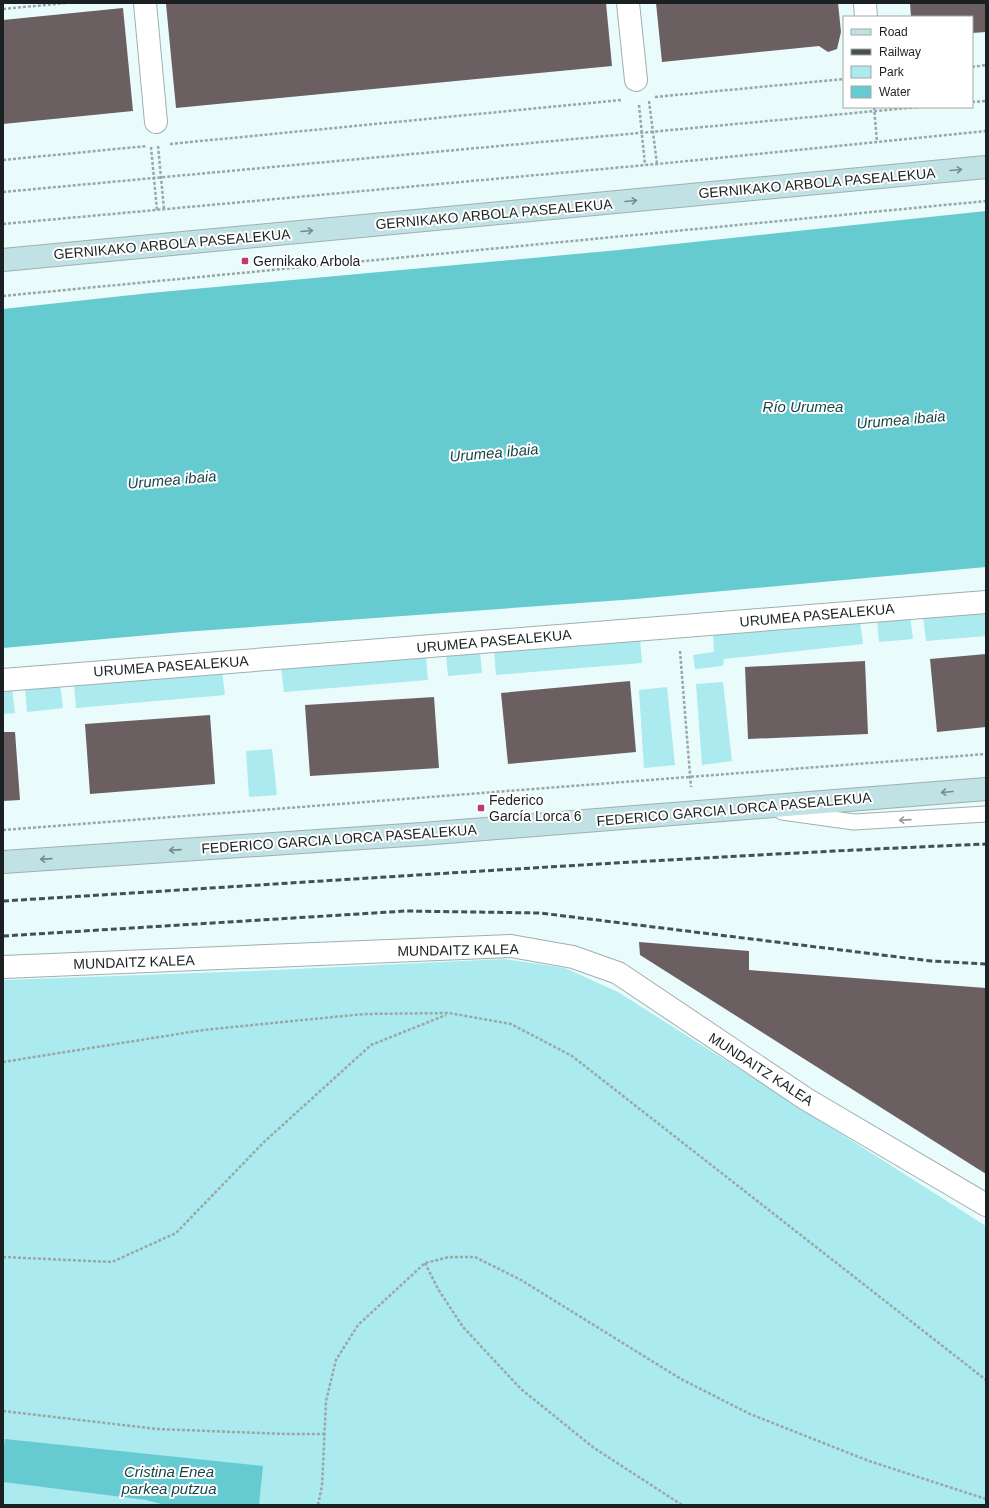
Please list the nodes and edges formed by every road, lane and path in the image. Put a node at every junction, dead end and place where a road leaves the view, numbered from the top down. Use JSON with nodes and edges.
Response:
{"nodes":[{"id":1,"x":66,"y":3,"type":"edge"},
{"id":2,"x":145,"y":3,"type":"edge"},
{"id":3,"x":628,"y":3,"type":"edge"},
{"id":4,"x":865,"y":3,"type":"edge"},
{"id":5,"x":3,"y":9,"type":"edge"},
{"id":6,"x":866,"y":16,"type":"edge"},
{"id":7,"x":986,"y":65,"type":"edge"},
{"id":8,"x":973,"y":66,"type":"edge"},
{"id":9,"x":843,"y":79,"type":"edge"},
{"id":10,"x":637,"y":89,"type":"junction"},
{"id":11,"x":986,"y":101,"type":"edge"},
{"id":12,"x":973,"y":102,"type":"edge"},
{"id":13,"x":908,"y":108,"type":"edge"},
{"id":14,"x":874,"y":111,"type":"junction"},
{"id":15,"x":156,"y":122,"type":"dead end"},
{"id":16,"x":986,"y":131,"type":"edge"},
{"id":17,"x":642,"y":133,"type":"junction"},
{"id":18,"x":876,"y":142,"type":"junction"},
{"id":19,"x":158,"y":145,"type":"junction"},
{"id":20,"x":3,"y":160,"type":"edge"},
{"id":21,"x":645,"y":165,"type":"junction"},
{"id":22,"x":986,"y":167,"type":"edge"},
{"id":23,"x":161,"y":178,"type":"junction"},
{"id":24,"x":3,"y":192,"type":"edge"},
{"id":25,"x":986,"y":201,"type":"edge"},
{"id":26,"x":164,"y":209,"type":"junction"},
{"id":27,"x":3,"y":224,"type":"edge"},
{"id":28,"x":3,"y":260,"type":"edge"},
{"id":29,"x":3,"y":296,"type":"edge"},
{"id":30,"x":986,"y":602,"type":"edge"},
{"id":31,"x":678,"y":626,"type":"junction"},
{"id":32,"x":3,"y":680,"type":"edge"},
{"id":33,"x":986,"y":754,"type":"edge"},
{"id":34,"x":690,"y":777,"type":"junction"},
{"id":35,"x":986,"y":789,"type":"edge"},
{"id":36,"x":751,"y":808,"type":"junction"},
{"id":37,"x":693,"y":812,"type":"junction"},
{"id":38,"x":986,"y":814,"type":"edge"},
{"id":39,"x":3,"y":830,"type":"edge"},
{"id":40,"x":3,"y":862,"type":"edge"},
{"id":41,"x":3,"y":967,"type":"edge"},
{"id":42,"x":449,"y":1013,"type":"junction"},
{"id":43,"x":3,"y":1062,"type":"edge"},
{"id":44,"x":986,"y":1205,"type":"edge"},
{"id":45,"x":3,"y":1257,"type":"edge"},
{"id":46,"x":425,"y":1263,"type":"junction"},
{"id":47,"x":986,"y":1380,"type":"edge"},
{"id":48,"x":3,"y":1411,"type":"edge"},
{"id":49,"x":326,"y":1434,"type":"junction"},
{"id":50,"x":986,"y":1499,"type":"edge"},
{"id":51,"x":318,"y":1505,"type":"edge"},
{"id":52,"x":682,"y":1505,"type":"edge"}],
"edges":[{"from":1,"to":5,"type":"path"},
{"from":2,"to":15,"type":"street"},
{"from":3,"to":10,"type":"street"},
{"from":4,"to":6,"type":"street"},
{"from":7,"to":8,"type":"path"},
{"from":9,"to":10,"type":"path"},
{"from":10,"to":17,"type":"path"},
{"from":10,"to":19,"type":"path"},
{"from":11,"to":12,"type":"path"},
{"from":13,"to":14,"type":"path"},
{"from":14,"to":17,"type":"path"},
{"from":14,"to":18,"type":"path"},
{"from":16,"to":18,"type":"path"},
{"from":17,"to":21,"type":"path"},
{"from":17,"to":23,"type":"path"},
{"from":18,"to":21,"type":"path"},
{"from":19,"to":20,"type":"path"},
{"from":19,"to":23,"type":"path"},
{"from":21,"to":26,"type":"path"},
{"from":28,"to":22,"type":"main road","name":"GERNIKAKO ARBOLA PASEALEKUA","one_way":true},
{"from":23,"to":24,"type":"path"},
{"from":23,"to":26,"type":"path"},
{"from":25,"to":29,"type":"path"},
{"from":26,"to":27,"type":"path"},
{"from":30,"to":31,"type":"street","name":"URUMEA PASEALEKUA"},
{"from":31,"to":32,"type":"street","name":"URUMEA PASEALEKUA"},
{"from":31,"to":34,"type":"path"},
{"from":33,"to":34,"type":"path"},
{"from":34,"to":37,"type":"path"},
{"from":34,"to":39,"type":"path"},
{"from":35,"to":36,"type":"main road","name":"FEDERICO GARCIA LORCA PASEALEKUA","one_way":true},
{"from":36,"to":37,"type":"main road","name":"FEDERICO GARCIA LORCA PASEALEKUA"},
{"from":38,"to":36,"type":"lane","one_way":true},
{"from":37,"to":40,"type":"main road","name":"FEDERICO GARCIA LORCA PASEALEKUA","one_way":true},
{"from":41,"to":44,"type":"street","name":"MUNDAITZ KALEA"},
{"from":42,"to":43,"type":"path"},
{"from":42,"to":45,"type":"path"},
{"from":42,"to":47,"type":"path"},
{"from":46,"to":49,"type":"path"},
{"from":46,"to":50,"type":"path"},
{"from":46,"to":52,"type":"path"},
{"from":48,"to":49,"type":"path"},
{"from":49,"to":51,"type":"path"}]}
